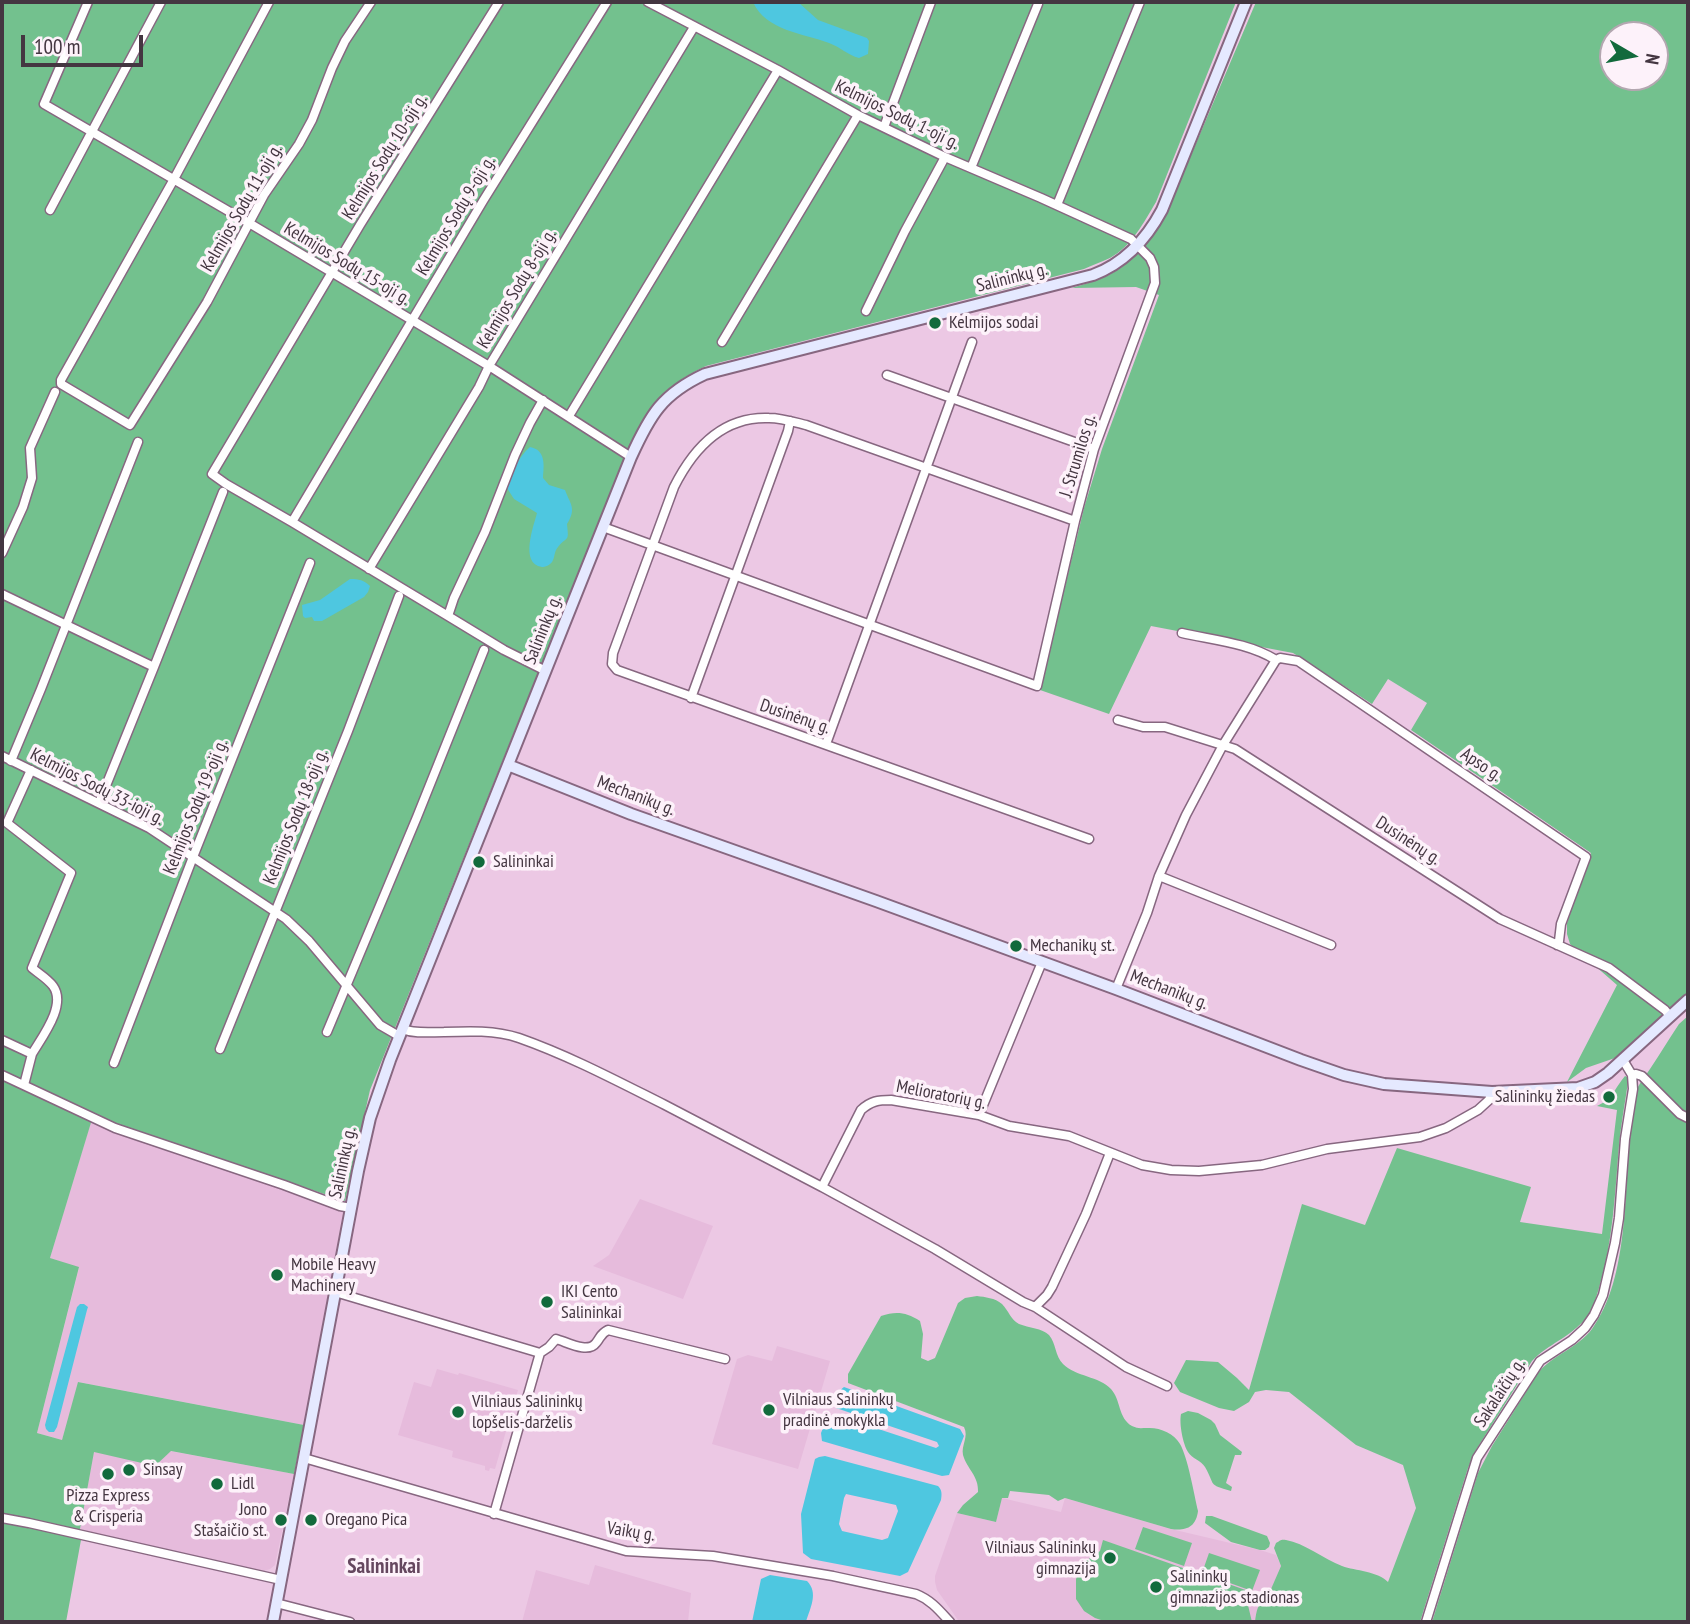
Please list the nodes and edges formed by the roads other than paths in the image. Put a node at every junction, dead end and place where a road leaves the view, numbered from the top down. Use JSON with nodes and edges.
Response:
{"nodes":[{"id":1,"x":88,"y":2,"type":"edge"},
{"id":2,"x":161,"y":2,"type":"edge"},
{"id":3,"x":269,"y":2,"type":"edge"},
{"id":4,"x":371,"y":2,"type":"edge"},
{"id":5,"x":499,"y":2,"type":"edge"},
{"id":6,"x":607,"y":2,"type":"edge"},
{"id":7,"x":648,"y":2,"type":"edge"},
{"id":8,"x":931,"y":2,"type":"edge"},
{"id":9,"x":1140,"y":2,"type":"edge"},
{"id":10,"x":1246,"y":2,"type":"edge"},
{"id":11,"x":1038,"y":4,"type":"dead end"},
{"id":12,"x":694,"y":27,"type":"junction"},
{"id":13,"x":778,"y":70,"type":"junction"},
{"id":14,"x":858,"y":115,"type":"junction"},
{"id":15,"x":884,"y":127,"type":"junction"},
{"id":16,"x":92,"y":131,"type":"junction"},
{"id":17,"x":945,"y":157,"type":"junction"},
{"id":18,"x":971,"y":168,"type":"junction"},
{"id":19,"x":174,"y":179,"type":"junction"},
{"id":20,"x":1057,"y":205,"type":"junction"},
{"id":21,"x":50,"y":210,"type":"dead end"},
{"id":22,"x":249,"y":223,"type":"junction"},
{"id":23,"x":1138,"y":245,"type":"junction"},
{"id":24,"x":332,"y":272,"type":"junction"},
{"id":25,"x":866,"y":311,"type":"dead end"},
{"id":26,"x":411,"y":320,"type":"junction"},
{"id":27,"x":722,"y":342,"type":"dead end"},
{"id":28,"x":972,"y":342,"type":"dead end"},
{"id":29,"x":489,"y":366,"type":"junction"},
{"id":30,"x":887,"y":375,"type":"dead end"},
{"id":31,"x":58,"y":388,"type":"junction"},
{"id":32,"x":951,"y":398,"type":"junction"},
{"id":33,"x":543,"y":400,"type":"junction"},
{"id":34,"x":569,"y":416,"type":"junction"},
{"id":35,"x":790,"y":421,"type":"junction"},
{"id":36,"x":138,"y":442,"type":"dead end"},
{"id":37,"x":1094,"y":449,"type":"junction"},
{"id":38,"x":631,"y":457,"type":"junction"},
{"id":39,"x":926,"y":468,"type":"junction"},
{"id":40,"x":223,"y":492,"type":"dead end"},
{"id":41,"x":1075,"y":521,"type":"junction"},
{"id":42,"x":292,"y":522,"type":"junction"},
{"id":43,"x":603,"y":527,"type":"junction"},
{"id":44,"x":653,"y":545,"type":"junction"},
{"id":45,"x":2,"y":553,"type":"edge"},
{"id":46,"x":310,"y":563,"type":"dead end"},
{"id":47,"x":369,"y":569,"type":"junction"},
{"id":48,"x":735,"y":576,"type":"junction"},
{"id":49,"x":2,"y":594,"type":"edge"},
{"id":50,"x":399,"y":596,"type":"dead end"},
{"id":51,"x":447,"y":616,"type":"junction"},
{"id":52,"x":869,"y":624,"type":"junction"},
{"id":53,"x":66,"y":625,"type":"junction"},
{"id":54,"x":1182,"y":633,"type":"dead end"},
{"id":55,"x":484,"y":650,"type":"dead end"},
{"id":56,"x":1276,"y":660,"type":"junction"},
{"id":57,"x":155,"y":667,"type":"junction"},
{"id":58,"x":546,"y":671,"type":"junction"},
{"id":59,"x":691,"y":698,"type":"junction"},
{"id":60,"x":1118,"y":720,"type":"dead end"},
{"id":61,"x":826,"y":744,"type":"junction"},
{"id":62,"x":1223,"y":745,"type":"junction"},
{"id":63,"x":2,"y":756,"type":"edge"},
{"id":64,"x":11,"y":761,"type":"junction"},
{"id":65,"x":508,"y":765,"type":"junction"},
{"id":66,"x":30,"y":770,"type":"junction"},
{"id":67,"x":99,"y":803,"type":"junction"},
{"id":68,"x":1089,"y":839,"type":"dead end"},
{"id":69,"x":193,"y":857,"type":"junction"},
{"id":70,"x":1159,"y":876,"type":"junction"},
{"id":71,"x":275,"y":911,"type":"junction"},
{"id":72,"x":1331,"y":945,"type":"dead end"},
{"id":73,"x":1557,"y":946,"type":"junction"},
{"id":74,"x":1042,"y":962,"type":"junction"},
{"id":75,"x":347,"y":986,"type":"junction"},
{"id":76,"x":1116,"y":989,"type":"junction"},
{"id":77,"x":1688,"y":1000,"type":"edge"},
{"id":78,"x":1670,"y":1016,"type":"junction"},
{"id":79,"x":327,"y":1032,"type":"dead end"},
{"id":80,"x":401,"y":1032,"type":"junction"},
{"id":81,"x":2,"y":1040,"type":"edge"},
{"id":82,"x":220,"y":1049,"type":"dead end"},
{"id":83,"x":32,"y":1054,"type":"junction"},
{"id":84,"x":1623,"y":1060,"type":"junction"},
{"id":85,"x":114,"y":1063,"type":"dead end"},
{"id":86,"x":2,"y":1075,"type":"edge"},
{"id":87,"x":1632,"y":1075,"type":"junction"},
{"id":88,"x":24,"y":1085,"type":"junction"},
{"id":89,"x":1492,"y":1092,"type":"junction"},
{"id":90,"x":979,"y":1115,"type":"junction"},
{"id":91,"x":1688,"y":1118,"type":"edge"},
{"id":92,"x":1111,"y":1153,"type":"junction"},
{"id":93,"x":822,"y":1187,"type":"junction"},
{"id":94,"x":351,"y":1208,"type":"junction"},
{"id":95,"x":335,"y":1292,"type":"junction"},
{"id":96,"x":1035,"y":1307,"type":"junction"},
{"id":97,"x":540,"y":1353,"type":"junction"},
{"id":98,"x":725,"y":1359,"type":"dead end"},
{"id":99,"x":1167,"y":1386,"type":"dead end"},
{"id":100,"x":304,"y":1458,"type":"junction"},
{"id":101,"x":494,"y":1514,"type":"junction"},
{"id":102,"x":2,"y":1518,"type":"edge"},
{"id":103,"x":281,"y":1580,"type":"junction"},
{"id":104,"x":276,"y":1603,"type":"junction"},
{"id":105,"x":273,"y":1622,"type":"edge"},
{"id":106,"x":350,"y":1622,"type":"edge"},
{"id":107,"x":950,"y":1622,"type":"edge"},
{"id":108,"x":1426,"y":1622,"type":"edge"}],
"edges":[{"from":1,"to":16,"type":"street","name":"Kelmijos Sodų 15-oji g."},
{"from":2,"to":16,"type":"street"},
{"from":3,"to":19,"type":"street"},
{"from":4,"to":22,"type":"street","name":"Kelmijos Sodų 11-oji g."},
{"from":5,"to":24,"type":"street","name":"Kelmijos Sodų 10-oji g."},
{"from":6,"to":26,"type":"street","name":"Kelmijos Sodų 9-oji g."},
{"from":7,"to":12,"type":"street","name":"Kelmijos Sodų 1-oji g."},
{"from":8,"to":15,"type":"street"},
{"from":9,"to":20,"type":"street"},
{"from":10,"to":23,"type":"main road","name":"Salininkų g."},
{"from":11,"to":18,"type":"street"},
{"from":12,"to":13,"type":"street","name":"Kelmijos Sodų 1-oji g."},
{"from":12,"to":29,"type":"street","name":"Kelmijos Sodų 8-oji g."},
{"from":13,"to":14,"type":"street","name":"Kelmijos Sodų 1-oji g."},
{"from":13,"to":34,"type":"street"},
{"from":14,"to":15,"type":"street","name":"Kelmijos Sodų 1-oji g."},
{"from":14,"to":27,"type":"street"},
{"from":15,"to":17,"type":"street","name":"Kelmijos Sodų 1-oji g."},
{"from":16,"to":19,"type":"street","name":"Kelmijos Sodų 15-oji g."},
{"from":16,"to":21,"type":"street"},
{"from":17,"to":18,"type":"street","name":"Kelmijos Sodų 1-oji g."},
{"from":17,"to":25,"type":"street"},
{"from":18,"to":20,"type":"street","name":"Kelmijos Sodų 1-oji g."},
{"from":19,"to":22,"type":"street","name":"Kelmijos Sodų 15-oji g."},
{"from":19,"to":31,"type":"street"},
{"from":20,"to":23,"type":"street","name":"Kelmijos Sodų 1-oji g."},
{"from":22,"to":24,"type":"street","name":"Kelmijos Sodų 15-oji g."},
{"from":22,"to":31,"type":"street","name":"Kelmijos Sodų 11-oji g."},
{"from":23,"to":37,"type":"street","name":"J. Strumilos g."},
{"from":23,"to":38,"type":"main road","name":"Salininkų g."},
{"from":24,"to":26,"type":"street","name":"Kelmijos Sodų 15-oji g."},
{"from":24,"to":42,"type":"street","name":"Kelmijos Sodų 10-oji g."},
{"from":26,"to":29,"type":"street","name":"Kelmijos Sodų 15-oji g."},
{"from":26,"to":42,"type":"street","name":"Kelmijos Sodų 9-oji g."},
{"from":28,"to":32,"type":"street"},
{"from":29,"to":33,"type":"street","name":"Kelmijos Sodų 15-oji g."},
{"from":29,"to":47,"type":"street","name":"Kelmijos Sodų 8-oji g."},
{"from":30,"to":32,"type":"street"},
{"from":31,"to":45,"type":"street"},
{"from":32,"to":37,"type":"street"},
{"from":32,"to":39,"type":"street"},
{"from":33,"to":34,"type":"street","name":"Kelmijos Sodų 15-oji g."},
{"from":33,"to":51,"type":"street"},
{"from":34,"to":38,"type":"street","name":"Kelmijos Sodų 15-oji g."},
{"from":35,"to":39,"type":"street","name":"Dusinėnų g."},
{"from":35,"to":44,"type":"street","name":"Dusinėnų g."},
{"from":35,"to":48,"type":"street"},
{"from":36,"to":53,"type":"street"},
{"from":37,"to":41,"type":"street","name":"J. Strumilos g."},
{"from":38,"to":43,"type":"main road","name":"Salininkų g."},
{"from":39,"to":41,"type":"street","name":"Dusinėnų g."},
{"from":39,"to":52,"type":"street"},
{"from":40,"to":57,"type":"street"},
{"from":41,"to":52,"type":"street","name":"J. Strumilos g."},
{"from":42,"to":47,"type":"street"},
{"from":43,"to":44,"type":"street"},
{"from":43,"to":58,"type":"main road","name":"Salininkų g."},
{"from":44,"to":48,"type":"street"},
{"from":44,"to":59,"type":"street","name":"Dusinėnų g."},
{"from":46,"to":69,"type":"street","name":"Kelmijos Sodų 19-oji g."},
{"from":47,"to":51,"type":"street"},
{"from":48,"to":52,"type":"street"},
{"from":48,"to":59,"type":"street"},
{"from":49,"to":53,"type":"street"},
{"from":50,"to":71,"type":"street","name":"Kelmijos Sodų 18-oji g."},
{"from":51,"to":58,"type":"street"},
{"from":52,"to":61,"type":"street"},
{"from":53,"to":57,"type":"street"},
{"from":53,"to":64,"type":"street"},
{"from":54,"to":56,"type":"street","name":"Apso g."},
{"from":55,"to":75,"type":"street"},
{"from":56,"to":62,"type":"street"},
{"from":56,"to":73,"type":"street","name":"Apso g."},
{"from":57,"to":67,"type":"street"},
{"from":58,"to":65,"type":"main road","name":"Salininkų g."},
{"from":59,"to":61,"type":"street","name":"Dusinėnų g."},
{"from":60,"to":62,"type":"street","name":"Dusinėnų g."},
{"from":61,"to":68,"type":"street","name":"Dusinėnų g."},
{"from":62,"to":70,"type":"street"},
{"from":62,"to":73,"type":"street","name":"Dusinėnų g."},
{"from":63,"to":64,"type":"street","name":"Kelmijos Sodų 33-ioji g."},
{"from":64,"to":66,"type":"street","name":"Kelmijos Sodų 33-ioji g."},
{"from":65,"to":74,"type":"main road","name":"Mechanikų g."},
{"from":65,"to":80,"type":"main road","name":"Salininkų g."},
{"from":66,"to":67,"type":"street","name":"Kelmijos Sodų 33-ioji g."},
{"from":66,"to":83,"type":"street"},
{"from":67,"to":69,"type":"street","name":"Kelmijos Sodų 33-ioji g."},
{"from":69,"to":71,"type":"street","name":"Kelmijos Sodų 33-ioji g."},
{"from":69,"to":85,"type":"street","name":"Kelmijos Sodų 19-oji g."},
{"from":70,"to":72,"type":"street"},
{"from":70,"to":76,"type":"street"},
{"from":71,"to":75,"type":"street","name":"Kelmijos Sodų 33-ioji g."},
{"from":71,"to":82,"type":"street","name":"Kelmijos Sodų 18-oji g."},
{"from":73,"to":78,"type":"street","name":"Dusinėnų g."},
{"from":74,"to":76,"type":"main road","name":"Mechanikų g."},
{"from":74,"to":90,"type":"street"},
{"from":75,"to":79,"type":"street"},
{"from":75,"to":80,"type":"street","name":"Kelmijos Sodų 33-ioji g."},
{"from":76,"to":89,"type":"main road","name":"Mechanikų g."},
{"from":77,"to":78,"type":"main road","name":"Mechanikų g."},
{"from":78,"to":84,"type":"main road","name":"Mechanikų g."},
{"from":80,"to":93,"type":"street"},
{"from":80,"to":94,"type":"main road","name":"Salininkų g."},
{"from":81,"to":83,"type":"street"},
{"from":83,"to":88,"type":"street"},
{"from":84,"to":87,"type":"street"},
{"from":84,"to":89,"type":"main road","name":"Mechanikų g."},
{"from":86,"to":88,"type":"street"},
{"from":87,"to":91,"type":"street"},
{"from":87,"to":108,"type":"street","name":"Sakalaičių g."},
{"from":88,"to":94,"type":"street"},
{"from":89,"to":92,"type":"street","name":"Melioratorių g."},
{"from":90,"to":92,"type":"street","name":"Melioratorių g."},
{"from":90,"to":93,"type":"street","name":"Melioratorių g."},
{"from":92,"to":96,"type":"street"},
{"from":93,"to":96,"type":"street"},
{"from":94,"to":95,"type":"main road","name":"Salininkų g."},
{"from":95,"to":97,"type":"street"},
{"from":95,"to":100,"type":"main road","name":"Salininkų g."},
{"from":96,"to":99,"type":"street"},
{"from":97,"to":98,"type":"street"},
{"from":97,"to":101,"type":"street"},
{"from":100,"to":101,"type":"street","name":"Vaikų g."},
{"from":100,"to":103,"type":"main road","name":"Salininkų g."},
{"from":101,"to":107,"type":"street","name":"Vaikų g."},
{"from":102,"to":103,"type":"street"},
{"from":103,"to":104,"type":"main road","name":"Salininkų g."},
{"from":104,"to":105,"type":"main road","name":"Salininkų g."},
{"from":104,"to":106,"type":"street"}]}
